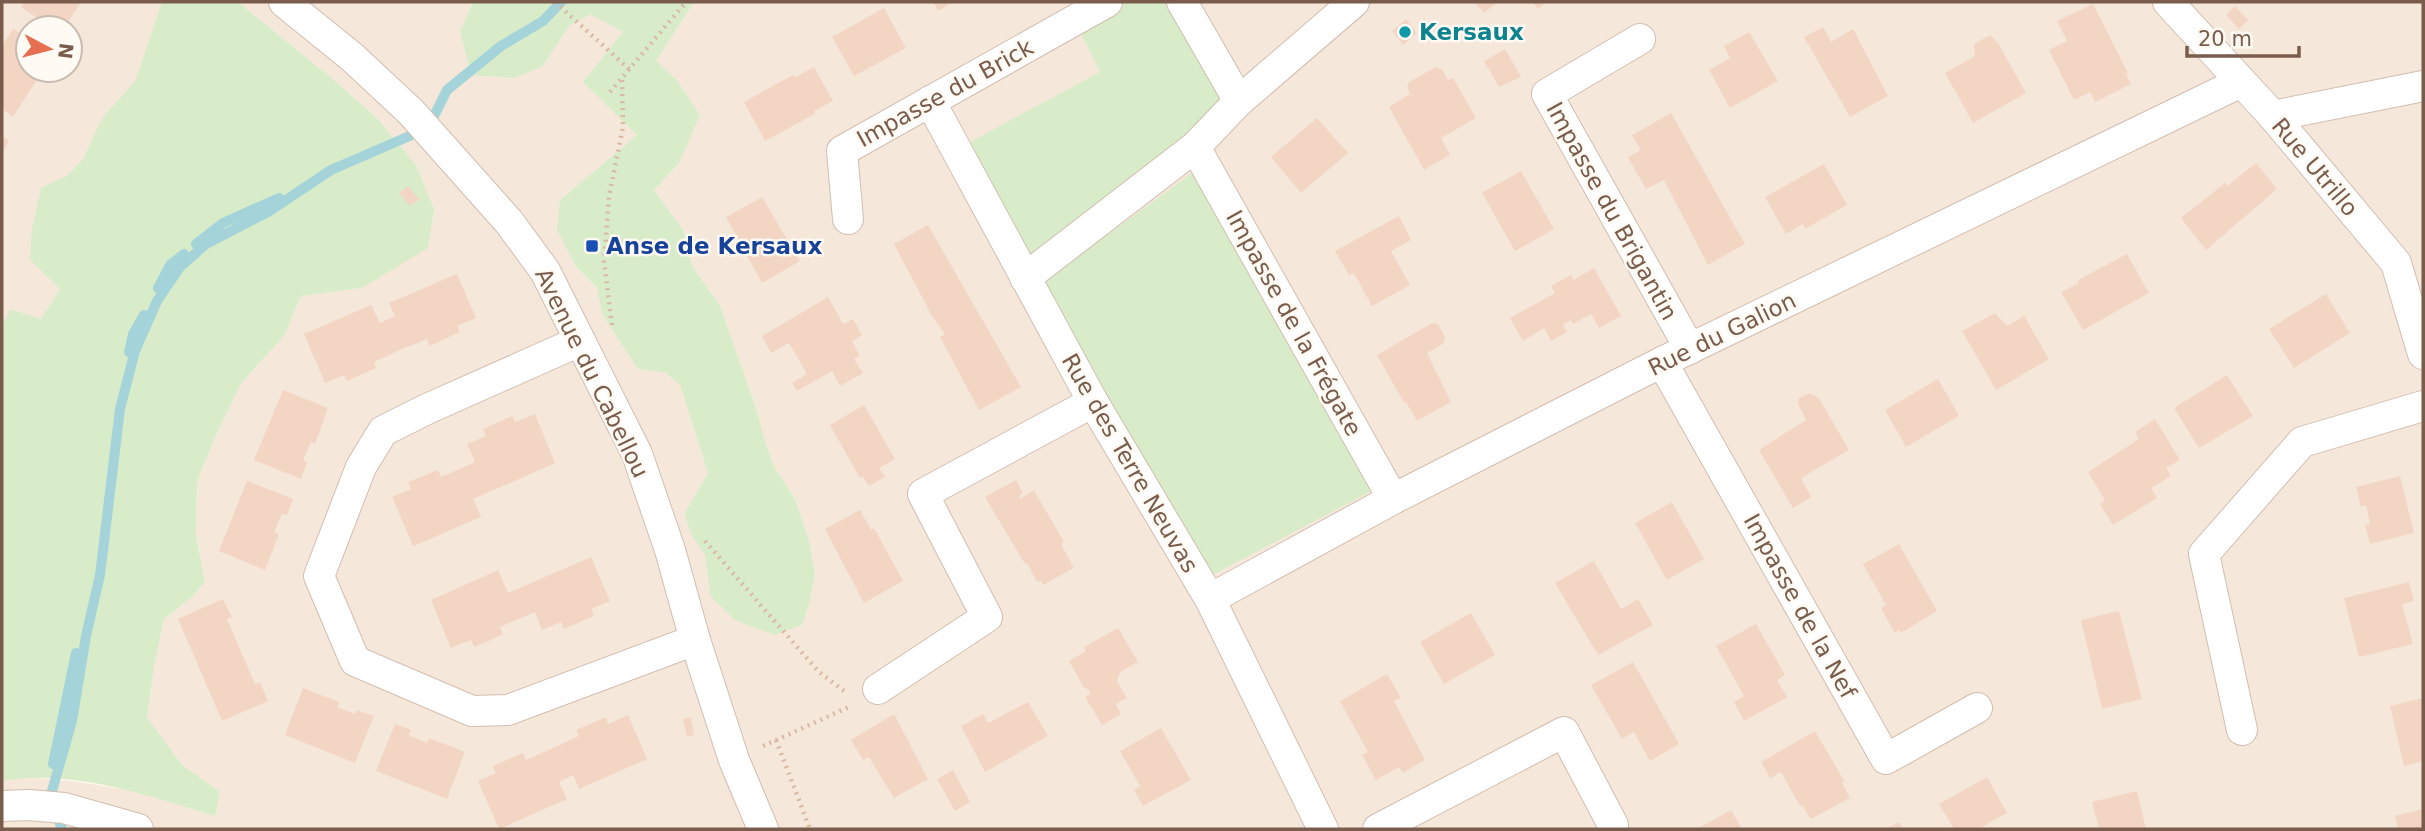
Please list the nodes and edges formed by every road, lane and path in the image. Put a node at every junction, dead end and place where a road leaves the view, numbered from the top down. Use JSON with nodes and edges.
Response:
{"nodes":[{"id":1,"x":284,"y":2,"type":"edge"},
{"id":2,"x":686,"y":2,"type":"edge"},
{"id":3,"x":1107,"y":2,"type":"edge"},
{"id":4,"x":1182,"y":2,"type":"edge"},
{"id":5,"x":1354,"y":2,"type":"edge"},
{"id":6,"x":2168,"y":2,"type":"edge"},
{"id":7,"x":556,"y":3,"type":"edge"},
{"id":8,"x":1640,"y":39,"type":"dead end"},
{"id":9,"x":629,"y":69,"type":"junction"},
{"id":10,"x":622,"y":77,"type":"junction"},
{"id":11,"x":2241,"y":82,"type":"junction"},
{"id":12,"x":2423,"y":86,"type":"edge"},
{"id":13,"x":610,"y":92,"type":"dead end"},
{"id":14,"x":930,"y":101,"type":"junction"},
{"id":15,"x":1239,"y":101,"type":"junction"},
{"id":16,"x":2273,"y":116,"type":"junction"},
{"id":17,"x":1195,"y":147,"type":"junction"},
{"id":18,"x":848,"y":219,"type":"dead end"},
{"id":19,"x":1025,"y":278,"type":"junction"},
{"id":20,"x":613,"y":330,"type":"dead end"},
{"id":21,"x":580,"y":341,"type":"junction"},
{"id":22,"x":1690,"y":349,"type":"junction"},
{"id":23,"x":2423,"y":354,"type":"edge"},
{"id":24,"x":1662,"y":362,"type":"junction"},
{"id":25,"x":1093,"y":402,"type":"junction"},
{"id":26,"x":2423,"y":406,"type":"edge"},
{"id":27,"x":1393,"y":499,"type":"junction"},
{"id":28,"x":701,"y":532,"type":"dead end"},
{"id":29,"x":1210,"y":599,"type":"junction"},
{"id":30,"x":695,"y":640,"type":"junction"},
{"id":31,"x":869,"y":696,"type":"junction"},
{"id":32,"x":1977,"y":708,"type":"dead end"},
{"id":33,"x":2242,"y":730,"type":"dead end"},
{"id":34,"x":776,"y":740,"type":"junction"},
{"id":35,"x":734,"y":760,"type":"junction"},
{"id":36,"x":2,"y":806,"type":"edge"},
{"id":37,"x":1613,"y":825,"type":"dead end"},
{"id":38,"x":138,"y":829,"type":"edge"},
{"id":39,"x":763,"y":829,"type":"edge"},
{"id":40,"x":810,"y":829,"type":"edge"},
{"id":41,"x":1323,"y":829,"type":"edge"},
{"id":42,"x":1378,"y":829,"type":"edge"}],
"edges":[{"from":1,"to":21,"type":"street","name":"Avenue du Cabellou"},
{"from":2,"to":9,"type":"path"},
{"from":3,"to":14,"type":"street","name":"Impasse du Brick"},
{"from":4,"to":15,"type":"street"},
{"from":5,"to":15,"type":"street"},
{"from":6,"to":11,"type":"street","name":"Rue Utrillo"},
{"from":7,"to":9,"type":"path"},
{"from":8,"to":22,"type":"street","name":"Impasse du Brigantin"},
{"from":9,"to":10,"type":"path"},
{"from":10,"to":13,"type":"path"},
{"from":10,"to":20,"type":"path"},
{"from":11,"to":16,"type":"street","name":"Rue Utrillo"},
{"from":11,"to":22,"type":"street","name":"Rue du Galion"},
{"from":12,"to":16,"type":"street"},
{"from":14,"to":18,"type":"street","name":"Impasse du Brick"},
{"from":14,"to":19,"type":"street","name":"Rue des Terre Neuvas"},
{"from":15,"to":17,"type":"street"},
{"from":16,"to":23,"type":"street","name":"Rue Utrillo"},
{"from":17,"to":19,"type":"street"},
{"from":17,"to":27,"type":"street","name":"Impasse de la Frégate"},
{"from":19,"to":25,"type":"street","name":"Rue des Terre Neuvas"},
{"from":21,"to":30,"type":"street","name":"Avenue du Cabellou"},
{"from":21,"to":30,"type":"street"},
{"from":22,"to":24,"type":"street","name":"Rue du Galion"},
{"from":24,"to":27,"type":"street","name":"Rue du Galion"},
{"from":24,"to":32,"type":"street","name":"Impasse de la Nef"},
{"from":25,"to":29,"type":"street","name":"Rue des Terre Neuvas"},
{"from":25,"to":31,"type":"street"},
{"from":26,"to":33,"type":"street"},
{"from":27,"to":29,"type":"street","name":"Rue du Galion"},
{"from":28,"to":31,"type":"path"},
{"from":29,"to":41,"type":"street","name":"Rue des Terre Neuvas"},
{"from":30,"to":35,"type":"street","name":"Avenue du Cabellou"},
{"from":31,"to":34,"type":"path"},
{"from":34,"to":35,"type":"path"},
{"from":34,"to":40,"type":"path"},
{"from":35,"to":39,"type":"street","name":"Avenue du Cabellou"},
{"from":36,"to":38,"type":"street"},
{"from":37,"to":42,"type":"street"}]}
